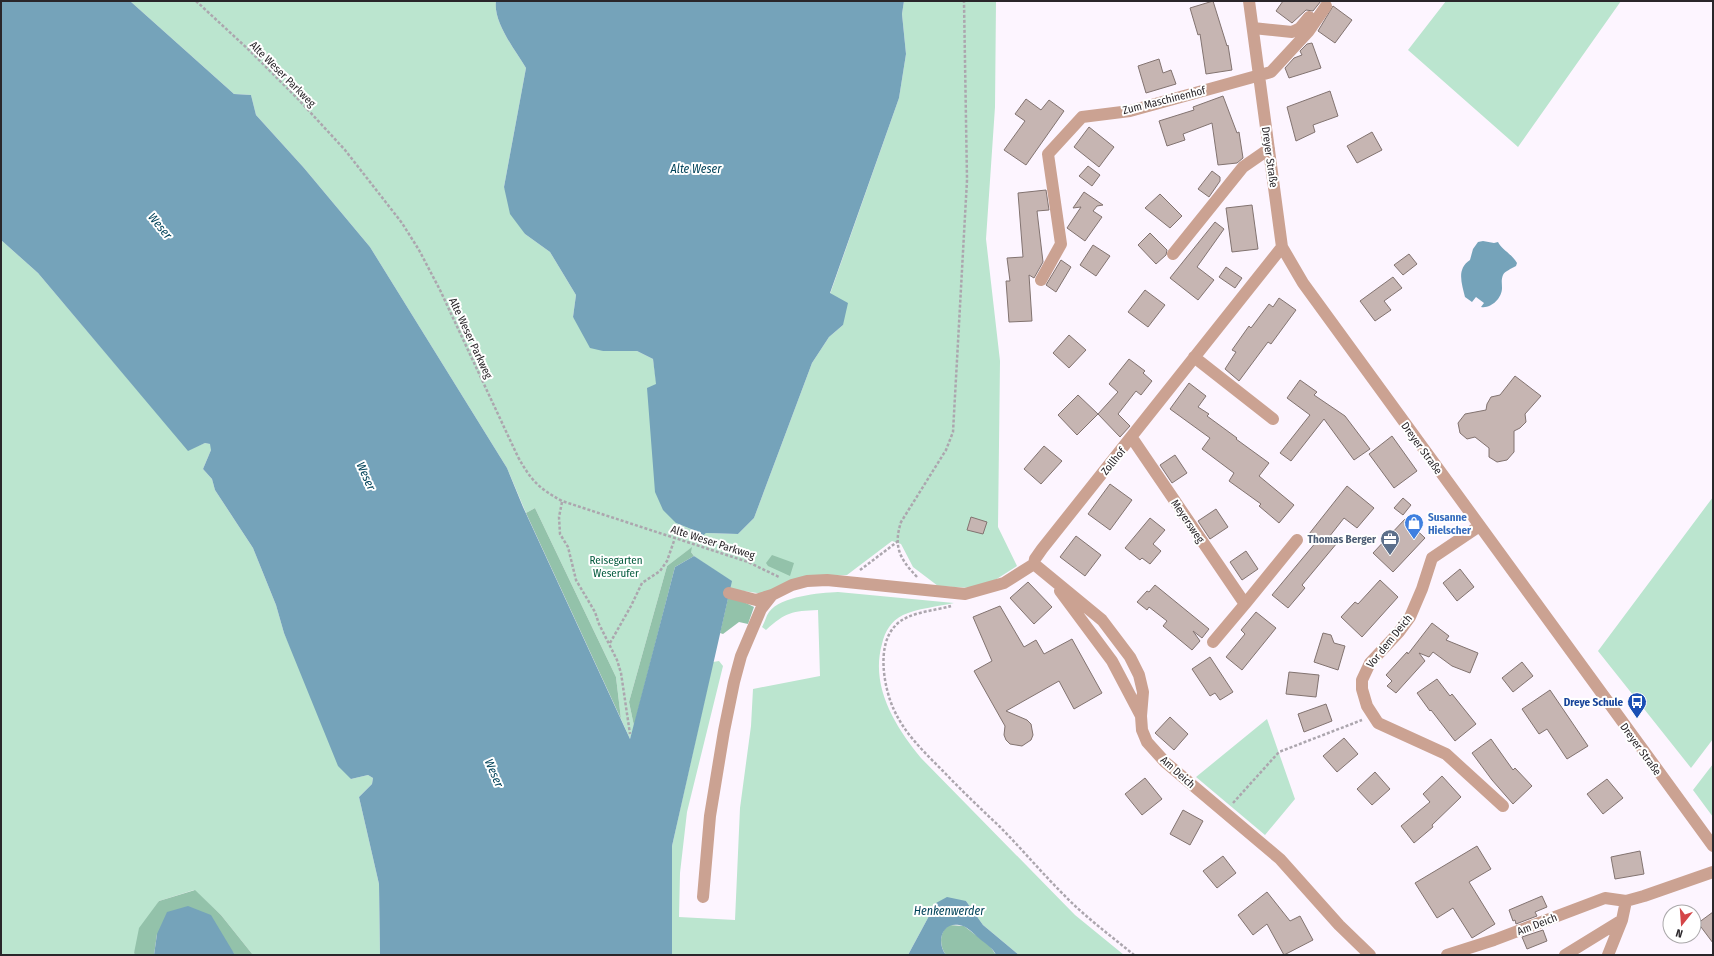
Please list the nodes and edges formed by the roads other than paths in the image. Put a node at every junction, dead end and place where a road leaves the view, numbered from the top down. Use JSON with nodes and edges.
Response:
{"nodes":[{"id":1,"x":1248,"y":1,"type":"edge"},
{"id":2,"x":1323,"y":4,"type":"edge"},
{"id":3,"x":1252,"y":28,"type":"junction"},
{"id":4,"x":1259,"y":74,"type":"junction"},
{"id":5,"x":1269,"y":149,"type":"junction"},
{"id":6,"x":1282,"y":247,"type":"junction"},
{"id":7,"x":1173,"y":254,"type":"dead end"},
{"id":8,"x":1041,"y":280,"type":"dead end"},
{"id":9,"x":1194,"y":357,"type":"junction"},
{"id":10,"x":1273,"y":419,"type":"dead end"},
{"id":11,"x":1132,"y":438,"type":"junction"},
{"id":12,"x":1478,"y":527,"type":"junction"},
{"id":13,"x":1297,"y":540,"type":"dead end"},
{"id":14,"x":1034,"y":564,"type":"junction"},
{"id":15,"x":1049,"y":578,"type":"junction"},
{"id":16,"x":729,"y":593,"type":"dead end"},
{"id":17,"x":772,"y":595,"type":"junction"},
{"id":18,"x":1245,"y":604,"type":"junction"},
{"id":19,"x":1213,"y":642,"type":"dead end"},
{"id":20,"x":1141,"y":716,"type":"junction"},
{"id":21,"x":1503,"y":806,"type":"dead end"},
{"id":22,"x":1713,"y":846,"type":"edge"},
{"id":23,"x":1713,"y":872,"type":"edge"},
{"id":24,"x":703,"y":897,"type":"dead end"},
{"id":25,"x":1626,"y":901,"type":"junction"},
{"id":26,"x":1622,"y":920,"type":"junction"},
{"id":27,"x":1370,"y":955,"type":"edge"},
{"id":28,"x":1447,"y":955,"type":"edge"},
{"id":29,"x":1565,"y":955,"type":"edge"},
{"id":30,"x":1608,"y":955,"type":"edge"}],
"edges":[{"from":1,"to":3,"type":"street","name":"Dreyer Straße"},
{"from":2,"to":3,"type":"street"},
{"from":2,"to":4,"type":"street","name":"Zum Maschinenhof"},
{"from":3,"to":4,"type":"street","name":"Dreyer Straße"},
{"from":4,"to":5,"type":"street","name":"Dreyer Straße"},
{"from":4,"to":8,"type":"street","name":"Zum Maschinenhof"},
{"from":5,"to":6,"type":"street","name":"Dreyer Straße"},
{"from":5,"to":7,"type":"street"},
{"from":6,"to":9,"type":"street","name":"Zollhof"},
{"from":6,"to":12,"type":"street","name":"Dreyer Straße"},
{"from":9,"to":10,"type":"street"},
{"from":9,"to":11,"type":"street","name":"Zollhof"},
{"from":11,"to":14,"type":"street","name":"Zollhof"},
{"from":11,"to":18,"type":"street","name":"Meyersweg"},
{"from":12,"to":21,"type":"street","name":"Vor dem Deich"},
{"from":12,"to":22,"type":"street","name":"Dreyer Straße"},
{"from":13,"to":18,"type":"street"},
{"from":14,"to":15,"type":"street","name":"Am Deich"},
{"from":14,"to":17,"type":"street"},
{"from":15,"to":20,"type":"street"},
{"from":15,"to":20,"type":"street","name":"Am Deich"},
{"from":16,"to":17,"type":"street"},
{"from":17,"to":24,"type":"street"},
{"from":18,"to":19,"type":"street"},
{"from":20,"to":27,"type":"street","name":"Am Deich"},
{"from":23,"to":25,"type":"street","name":"Am Deich"},
{"from":25,"to":26,"type":"street"},
{"from":25,"to":28,"type":"street","name":"Am Deich"},
{"from":26,"to":29,"type":"street"},
{"from":26,"to":30,"type":"street"}]}
